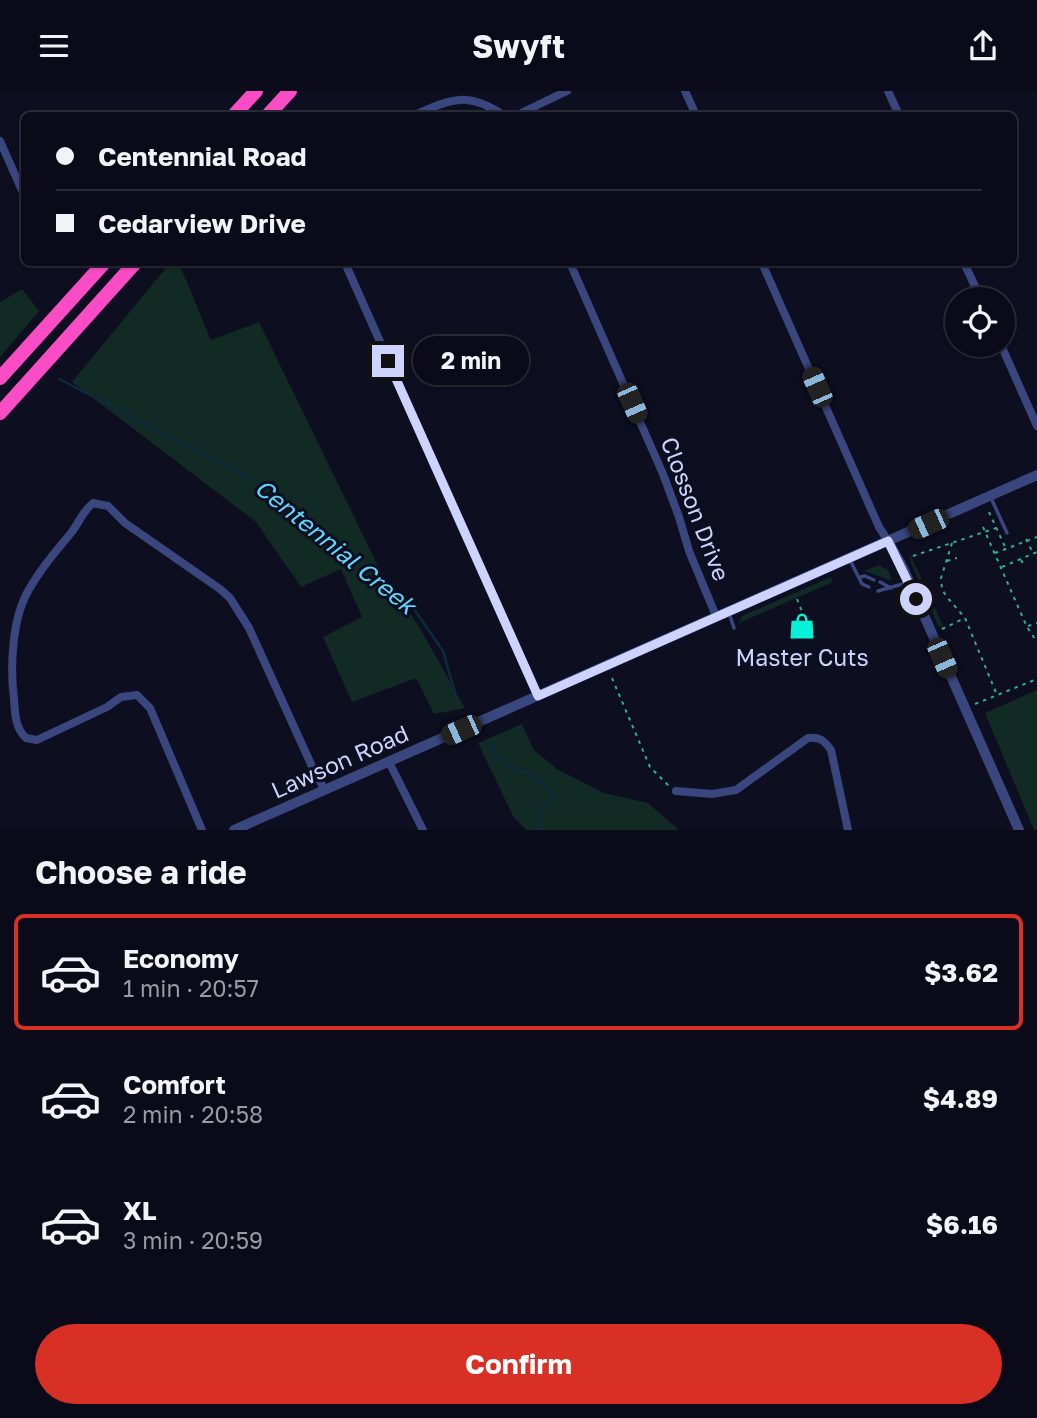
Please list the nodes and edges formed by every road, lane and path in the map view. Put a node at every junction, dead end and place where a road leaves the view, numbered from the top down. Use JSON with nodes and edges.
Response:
{"nodes":[{"id":1,"x":256,"y":91,"type":"edge"},
{"id":2,"x":290,"y":91,"type":"edge"},
{"id":3,"x":475,"y":91,"type":"edge"},
{"id":4,"x":567,"y":91,"type":"edge"},
{"id":5,"x":685,"y":91,"type":"edge"},
{"id":6,"x":888,"y":91,"type":"edge"},
{"id":7,"x":480,"y":103,"type":"junction"},
{"id":8,"x":237,"y":112,"type":"edge"},
{"id":9,"x":271,"y":112,"type":"edge"},
{"id":10,"x":422,"y":112,"type":"edge"},
{"id":11,"x":497,"y":112,"type":"edge"},
{"id":12,"x":523,"y":112,"type":"edge"},
{"id":13,"x":695,"y":112,"type":"edge"},
{"id":14,"x":898,"y":112,"type":"edge"},
{"id":15,"x":0,"y":141,"type":"edge"},
{"id":16,"x":21,"y":188,"type":"edge"},
{"id":17,"x":101,"y":266,"type":"edge"},
{"id":18,"x":132,"y":266,"type":"edge"},
{"id":19,"x":346,"y":266,"type":"edge"},
{"id":20,"x":571,"y":266,"type":"edge"},
{"id":21,"x":762,"y":266,"type":"edge"},
{"id":22,"x":965,"y":266,"type":"edge"},
{"id":23,"x":975,"y":287,"type":"edge"},
{"id":24,"x":1006,"y":357,"type":"edge"},
{"id":25,"x":0,"y":378,"type":"edge"},
{"id":26,"x":0,"y":413,"type":"edge"},
{"id":27,"x":1037,"y":426,"type":"edge"},
{"id":28,"x":1037,"y":475,"type":"edge"},
{"id":29,"x":990,"y":496,"type":"junction"},
{"id":30,"x":989,"y":512,"type":"dead end"},
{"id":31,"x":983,"y":527,"type":"dead end"},
{"id":32,"x":996,"y":528,"type":"junction"},
{"id":33,"x":985,"y":531,"type":"junction"},
{"id":34,"x":1007,"y":533,"type":"dead end"},
{"id":35,"x":1037,"y":537,"type":"edge"},
{"id":36,"x":1026,"y":540,"type":"junction"},
{"id":37,"x":888,"y":541,"type":"junction"},
{"id":38,"x":952,"y":543,"type":"junction"},
{"id":39,"x":1006,"y":549,"type":"junction"},
{"id":40,"x":994,"y":553,"type":"junction"},
{"id":41,"x":1035,"y":553,"type":"edge"},
{"id":42,"x":913,"y":556,"type":"dead end"},
{"id":43,"x":849,"y":558,"type":"junction"},
{"id":44,"x":957,"y":558,"type":"dead end"},
{"id":45,"x":1021,"y":559,"type":"junction"},
{"id":46,"x":946,"y":561,"type":"junction"},
{"id":47,"x":1001,"y":567,"type":"junction"},
{"id":48,"x":1025,"y":567,"type":"dead end"},
{"id":49,"x":859,"y":577,"type":"junction"},
{"id":50,"x":874,"y":580,"type":"dead end"},
{"id":51,"x":880,"y":582,"type":"dead end"},
{"id":52,"x":908,"y":582,"type":"junction"},
{"id":53,"x":869,"y":587,"type":"dead end"},
{"id":54,"x":891,"y":588,"type":"junction"},
{"id":55,"x":878,"y":591,"type":"dead end"},
{"id":56,"x":797,"y":600,"type":"dead end"},
{"id":57,"x":728,"y":612,"type":"junction"},
{"id":58,"x":803,"y":614,"type":"dead end"},
{"id":59,"x":716,"y":616,"type":"junction"},
{"id":60,"x":966,"y":617,"type":"junction"},
{"id":61,"x":1037,"y":623,"type":"edge"},
{"id":62,"x":1027,"y":627,"type":"junction"},
{"id":63,"x":734,"y":628,"type":"dead end"},
{"id":64,"x":940,"y":629,"type":"dead end"},
{"id":65,"x":1037,"y":642,"type":"edge"},
{"id":66,"x":612,"y":678,"type":"dead end"},
{"id":67,"x":1037,"y":679,"type":"edge"},
{"id":68,"x":997,"y":695,"type":"junction"},
{"id":69,"x":538,"y":696,"type":"junction"},
{"id":70,"x":964,"y":708,"type":"junction"},
{"id":71,"x":389,"y":762,"type":"junction"},
{"id":72,"x":325,"y":790,"type":"junction"},
{"id":73,"x":676,"y":791,"type":"joint"},
{"id":74,"x":202,"y":830,"type":"edge"},
{"id":75,"x":234,"y":830,"type":"edge"},
{"id":76,"x":423,"y":830,"type":"edge"},
{"id":77,"x":848,"y":830,"type":"edge"},
{"id":78,"x":1019,"y":830,"type":"edge"}],
"edges":[{"from":1,"to":8,"type":"highway"},
{"from":2,"to":9,"type":"highway"},
{"from":3,"to":7,"type":"street"},
{"from":4,"to":12,"type":"street"},
{"from":5,"to":13,"type":"street"},
{"from":6,"to":14,"type":"street"},
{"from":7,"to":10,"type":"street"},
{"from":7,"to":11,"type":"street"},
{"from":15,"to":16,"type":"street"},
{"from":17,"to":25,"type":"highway"},
{"from":18,"to":26,"type":"highway"},
{"from":19,"to":69,"type":"street"},
{"from":20,"to":59,"type":"street","name":"Closson Drive"},
{"from":21,"to":37,"type":"street"},
{"from":22,"to":23,"type":"street"},
{"from":24,"to":27,"type":"street"},
{"from":28,"to":29,"type":"street","name":"Lawson Road"},
{"from":29,"to":34,"type":"lane"},
{"from":29,"to":37,"type":"street","name":"Lawson Road"},
{"from":30,"to":32,"type":"path"},
{"from":31,"to":33,"type":"path"},
{"from":32,"to":33,"type":"path"},
{"from":32,"to":39,"type":"path"},
{"from":33,"to":38,"type":"path"},
{"from":33,"to":40,"type":"path"},
{"from":35,"to":36,"type":"path"},
{"from":36,"to":39,"type":"path"},
{"from":36,"to":41,"type":"path"},
{"from":37,"to":43,"type":"street","name":"Lawson Road"},
{"from":37,"to":52,"type":"street"},
{"from":38,"to":42,"type":"path"},
{"from":38,"to":46,"type":"path"},
{"from":39,"to":40,"type":"path"},
{"from":40,"to":47,"type":"path"},
{"from":41,"to":45,"type":"path"},
{"from":43,"to":49,"type":"lane"},
{"from":43,"to":57,"type":"street","name":"Lawson Road"},
{"from":44,"to":46,"type":"path"},
{"from":45,"to":47,"type":"path"},
{"from":45,"to":48,"type":"path"},
{"from":46,"to":60,"type":"path"},
{"from":47,"to":62,"type":"path"},
{"from":49,"to":50,"type":"lane"},
{"from":49,"to":53,"type":"lane"},
{"from":51,"to":54,"type":"lane"},
{"from":52,"to":54,"type":"lane"},
{"from":52,"to":70,"type":"street"},
{"from":54,"to":55,"type":"lane"},
{"from":56,"to":58,"type":"path"},
{"from":57,"to":59,"type":"street","name":"Lawson Road"},
{"from":57,"to":63,"type":"lane"},
{"from":59,"to":69,"type":"street","name":"Lawson Road"},
{"from":60,"to":64,"type":"path"},
{"from":60,"to":68,"type":"path"},
{"from":61,"to":62,"type":"path"},
{"from":62,"to":65,"type":"path"},
{"from":66,"to":73,"type":"path"},
{"from":67,"to":68,"type":"path"},
{"from":68,"to":70,"type":"path"},
{"from":69,"to":71,"type":"street","name":"Lawson Road"},
{"from":70,"to":78,"type":"street"},
{"from":71,"to":72,"type":"street","name":"Lawson Road"},
{"from":71,"to":76,"type":"street"},
{"from":72,"to":74,"type":"street"},
{"from":72,"to":75,"type":"street","name":"Lawson Road"},
{"from":73,"to":77,"type":"street"}]}
